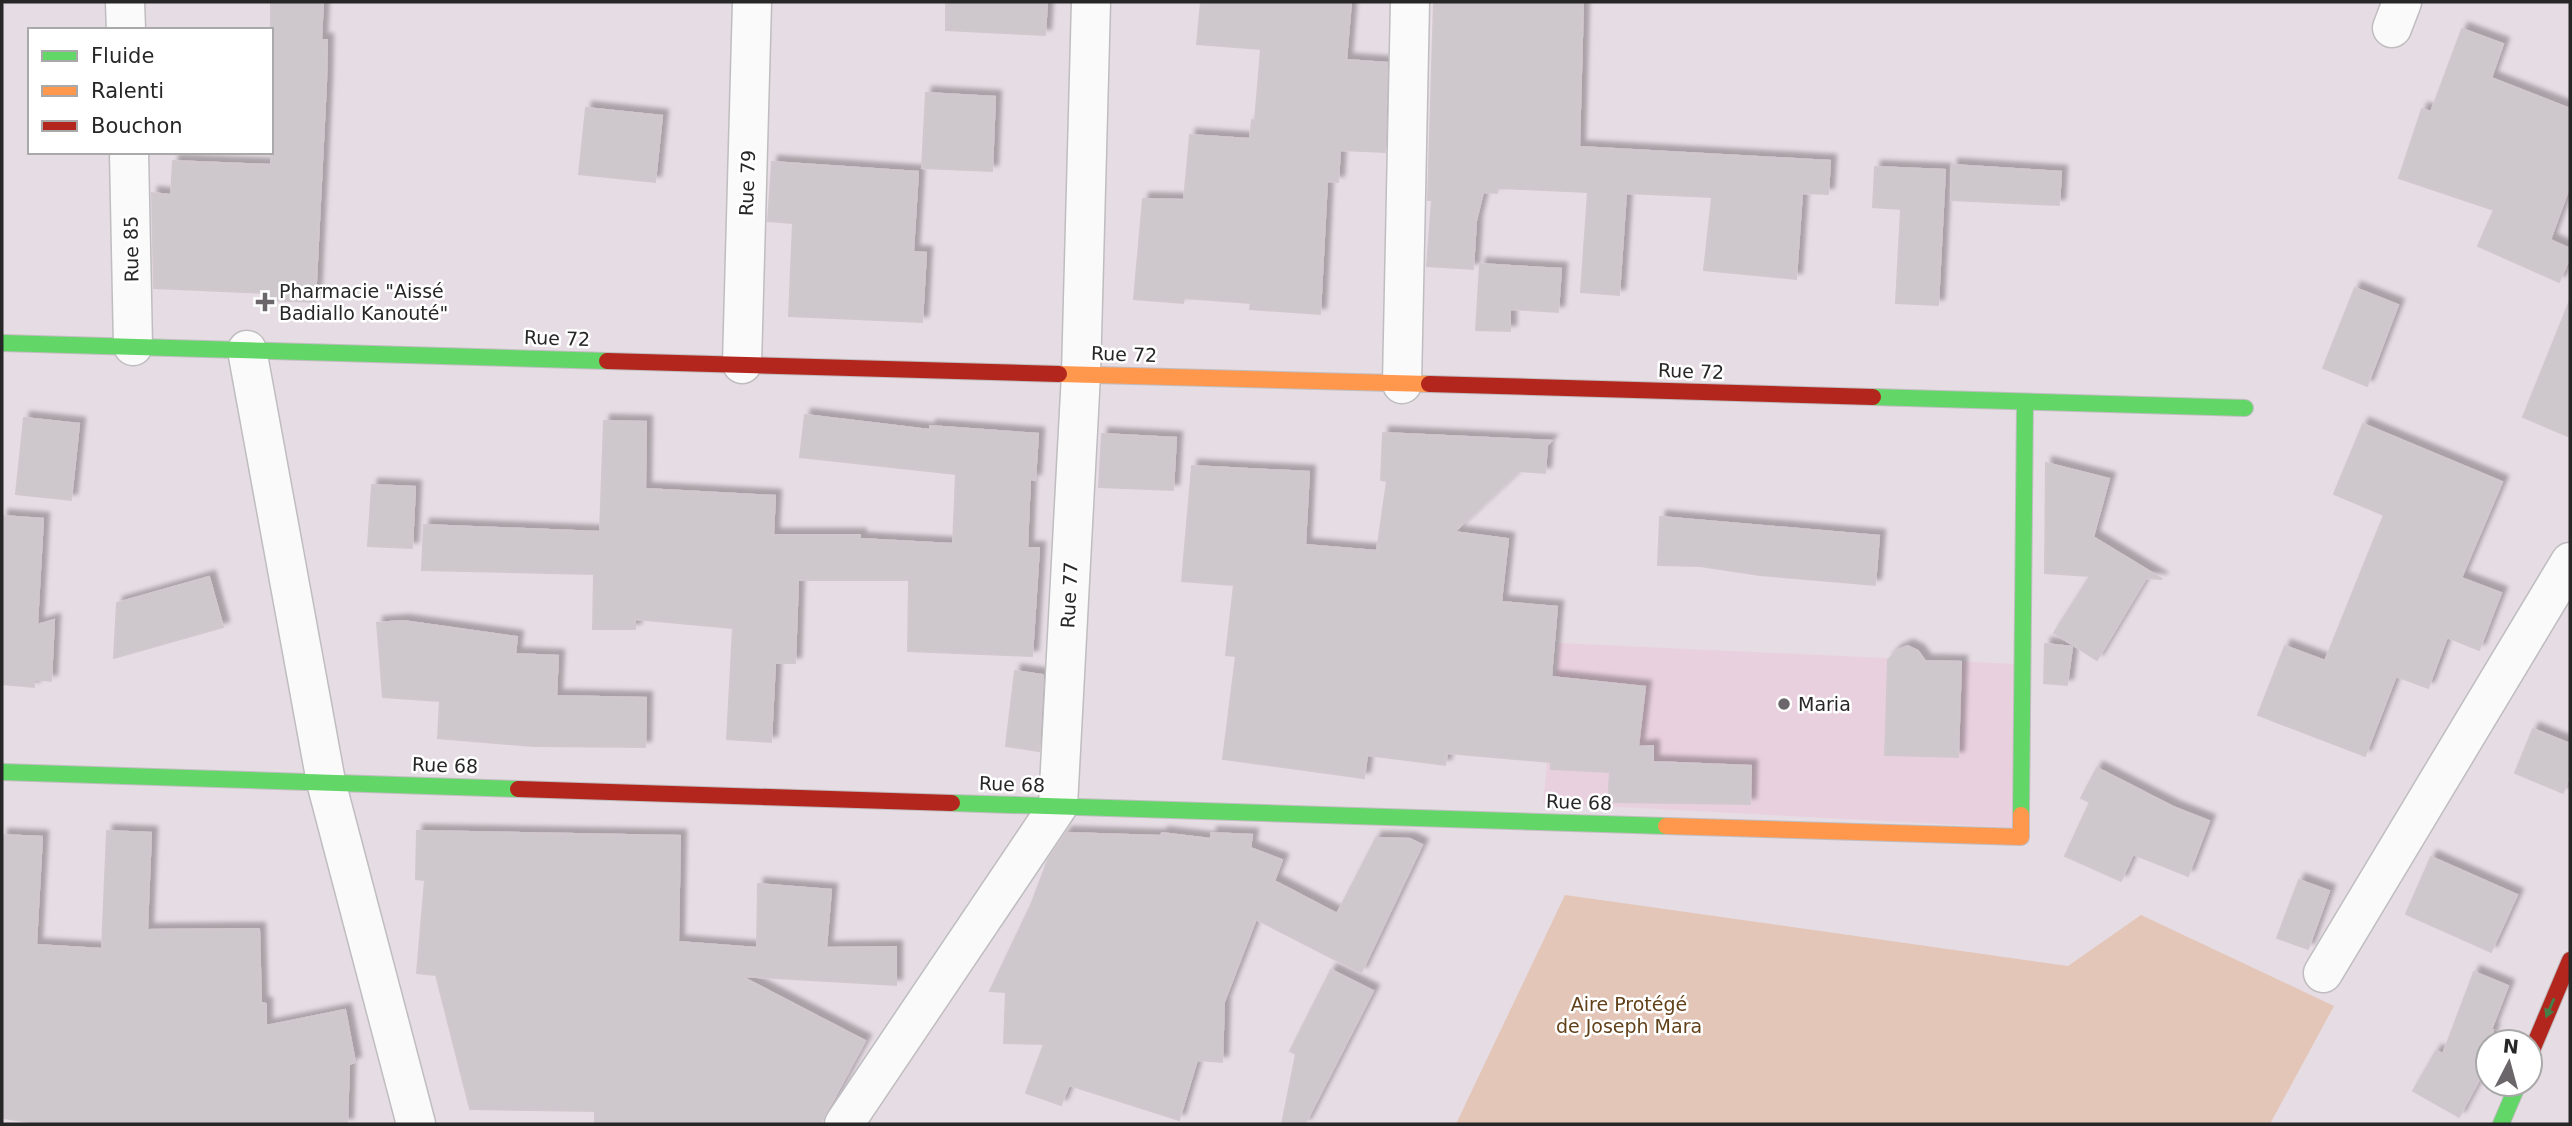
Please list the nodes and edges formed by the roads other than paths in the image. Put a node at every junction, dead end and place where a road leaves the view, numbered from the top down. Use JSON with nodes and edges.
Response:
{"nodes":[{"id":1,"x":125,"y":2,"type":"edge"},
{"id":2,"x":752,"y":2,"type":"edge"},
{"id":3,"x":1091,"y":2,"type":"edge"},
{"id":4,"x":1410,"y":2,"type":"edge"},
{"id":5,"x":126,"y":28,"type":"edge"},
{"id":6,"x":129,"y":154,"type":"edge"},
{"id":7,"x":2,"y":342,"type":"edge"},
{"id":8,"x":133,"y":346,"type":"junction"},
{"id":9,"x":247,"y":350,"type":"junction"},
{"id":10,"x":743,"y":365,"type":"junction"},
{"id":11,"x":1081,"y":374,"type":"junction"},
{"id":12,"x":1402,"y":384,"type":"junction"},
{"id":13,"x":2025,"y":402,"type":"junction"},
{"id":14,"x":2245,"y":408,"type":"dead end"},
{"id":15,"x":2570,"y":562,"type":"edge"},
{"id":16,"x":2,"y":772,"type":"edge"},
{"id":17,"x":326,"y":782,"type":"junction"},
{"id":18,"x":1058,"y":806,"type":"junction"},
{"id":19,"x":2570,"y":960,"type":"edge"},
{"id":20,"x":2323,"y":973,"type":"dead end"},
{"id":21,"x":2541,"y":1028,"type":"edge"},
{"id":22,"x":2512,"y":1098,"type":"edge"},
{"id":23,"x":416,"y":1124,"type":"edge"},
{"id":24,"x":844,"y":1124,"type":"edge"},
{"id":25,"x":2501,"y":1124,"type":"edge"}],
"edges":[{"from":1,"to":5,"type":"street"},
{"from":2,"to":10,"type":"street","name":"Rue 79"},
{"from":3,"to":11,"type":"street","name":"Rue 77"},
{"from":4,"to":12,"type":"street"},
{"from":6,"to":8,"type":"street","name":"Rue 85"},
{"from":7,"to":8,"type":"street","name":"Rue 72"},
{"from":8,"to":9,"type":"street","name":"Rue 72"},
{"from":9,"to":10,"type":"street","name":"Rue 72"},
{"from":9,"to":17,"type":"street"},
{"from":10,"to":11,"type":"street","name":"Rue 72"},
{"from":11,"to":12,"type":"street","name":"Rue 72"},
{"from":11,"to":18,"type":"street","name":"Rue 77"},
{"from":12,"to":13,"type":"street","name":"Rue 72"},
{"from":13,"to":14,"type":"street","name":"Rue 72"},
{"from":13,"to":18,"type":"street","name":"Rue 68"},
{"from":15,"to":20,"type":"street"},
{"from":16,"to":17,"type":"street","name":"Rue 68"},
{"from":17,"to":18,"type":"street","name":"Rue 68"},
{"from":17,"to":23,"type":"street"},
{"from":18,"to":24,"type":"street"},
{"from":19,"to":21,"type":"street","one_way":true},
{"from":22,"to":25,"type":"street"}]}
